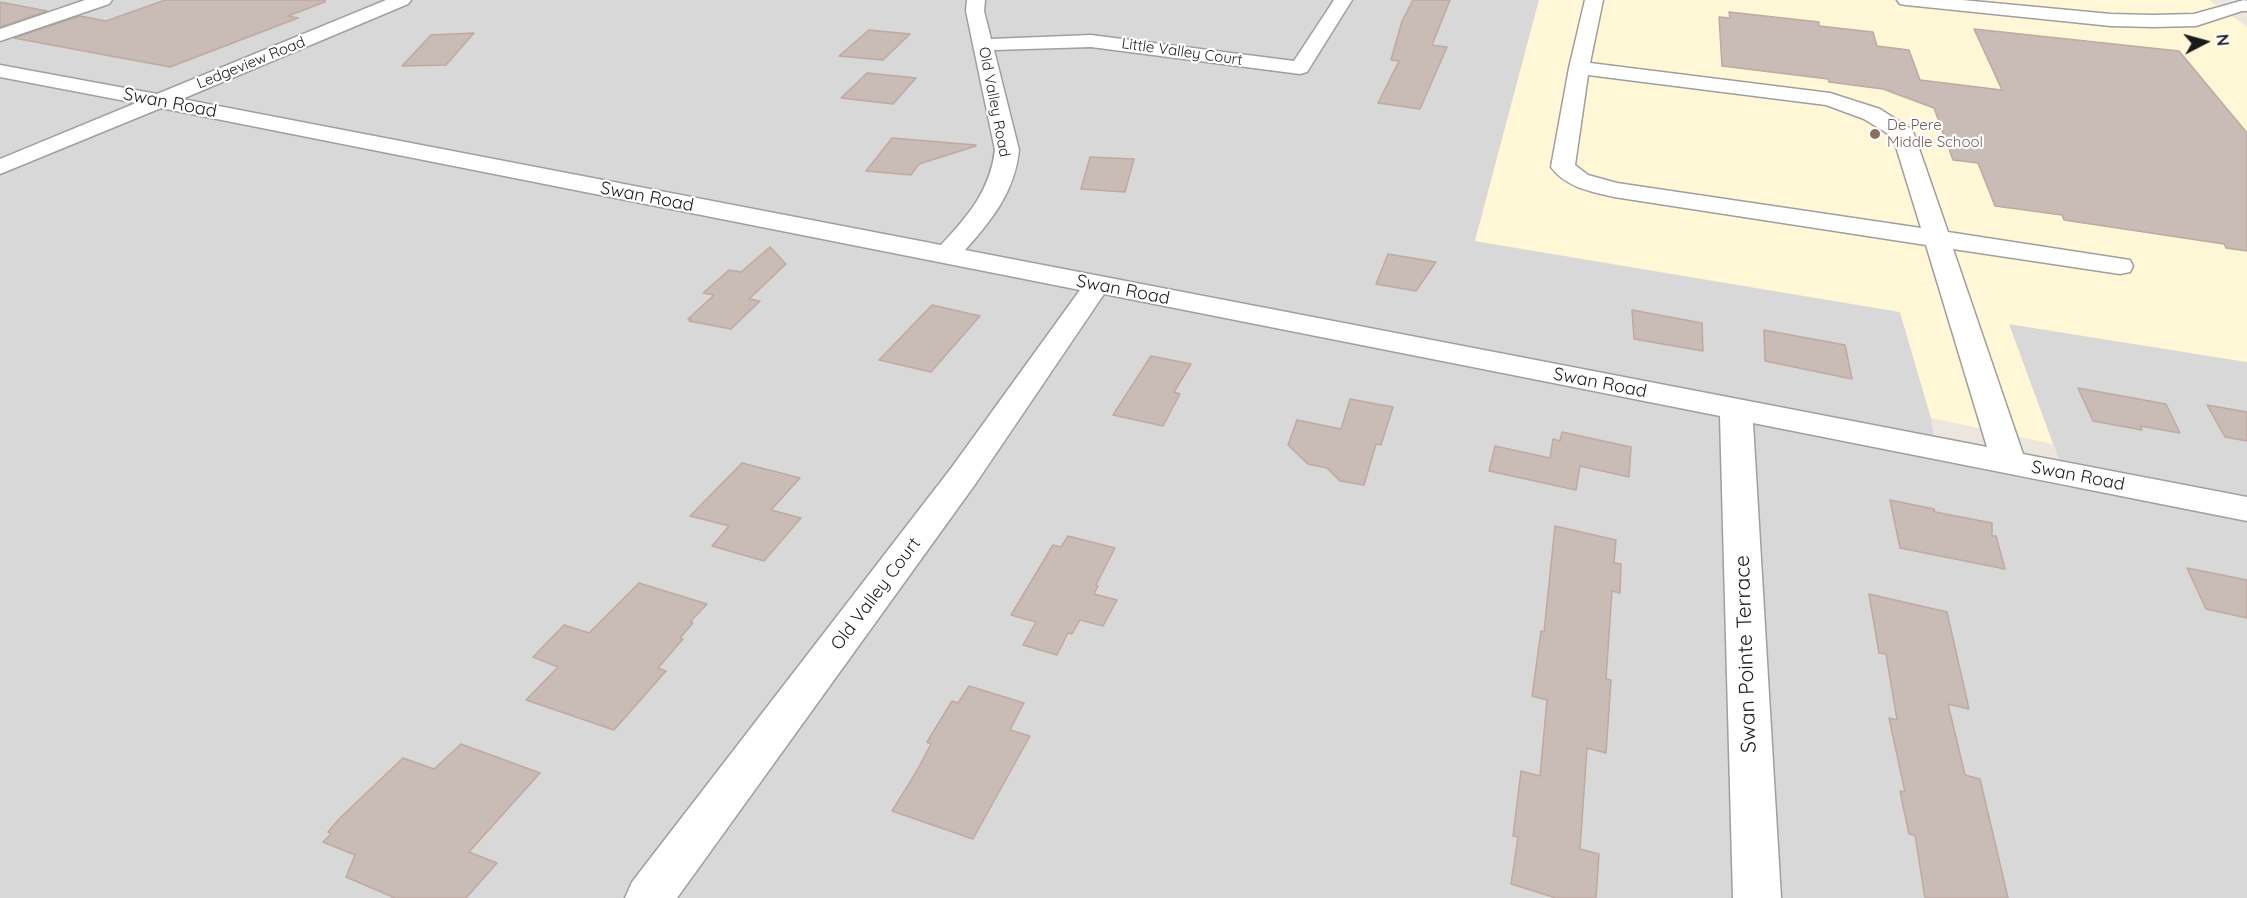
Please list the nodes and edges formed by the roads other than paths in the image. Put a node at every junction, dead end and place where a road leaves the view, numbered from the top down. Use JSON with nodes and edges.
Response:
{"nodes":[{"id":1,"x":103,"y":0,"type":"edge"},
{"id":2,"x":402,"y":0,"type":"edge"},
{"id":3,"x":975,"y":0,"type":"edge"},
{"id":4,"x":1343,"y":0,"type":"edge"},
{"id":5,"x":1594,"y":0,"type":"edge"},
{"id":6,"x":1906,"y":0,"type":"edge"},
{"id":7,"x":2241,"y":4,"type":"edge"},
{"id":8,"x":0,"y":35,"type":"edge"},
{"id":9,"x":983,"y":45,"type":"junction"},
{"id":10,"x":1579,"y":68,"type":"junction"},
{"id":11,"x":0,"y":71,"type":"edge"},
{"id":12,"x":160,"y":101,"type":"junction"},
{"id":13,"x":0,"y":166,"type":"edge"},
{"id":14,"x":1937,"y":239,"type":"junction"},
{"id":15,"x":945,"y":256,"type":"junction"},
{"id":16,"x":2120,"y":266,"type":"dead end"},
{"id":17,"x":1097,"y":285,"type":"junction"},
{"id":18,"x":1736,"y":410,"type":"junction"},
{"id":19,"x":2009,"y":463,"type":"junction"},
{"id":20,"x":2247,"y":509,"type":"edge"},
{"id":21,"x":649,"y":898,"type":"edge"},
{"id":22,"x":1757,"y":898,"type":"edge"}],
"edges":[{"from":1,"to":8,"type":"street"},
{"from":2,"to":12,"type":"street","name":"Ledgeview Road"},
{"from":3,"to":9,"type":"street","name":"Old Valley Road"},
{"from":4,"to":9,"type":"street","name":"Little Valley Court"},
{"from":5,"to":10,"type":"street"},
{"from":6,"to":7,"type":"street"},
{"from":9,"to":15,"type":"street","name":"Old Valley Road"},
{"from":10,"to":14,"type":"street"},
{"from":10,"to":14,"type":"street"},
{"from":11,"to":12,"type":"street","name":"Swan Road"},
{"from":12,"to":13,"type":"street","name":"Ledgeview Road"},
{"from":12,"to":15,"type":"street","name":"Swan Road"},
{"from":14,"to":16,"type":"street"},
{"from":14,"to":19,"type":"street"},
{"from":15,"to":17,"type":"street","name":"Swan Road"},
{"from":17,"to":18,"type":"street","name":"Swan Road"},
{"from":17,"to":21,"type":"street","name":"Old Valley Court"},
{"from":18,"to":19,"type":"street","name":"Swan Road"},
{"from":18,"to":22,"type":"street","name":"Swan Pointe Terrace"},
{"from":19,"to":20,"type":"street","name":"Swan Road"}]}
